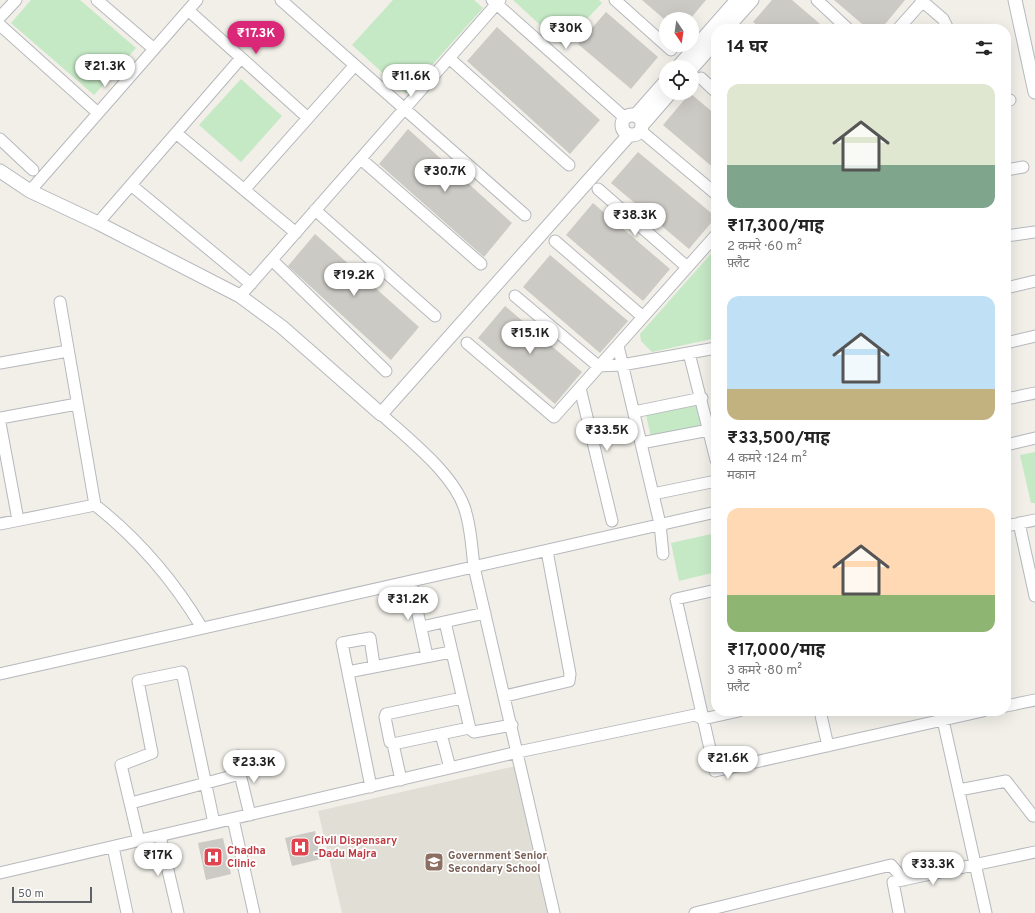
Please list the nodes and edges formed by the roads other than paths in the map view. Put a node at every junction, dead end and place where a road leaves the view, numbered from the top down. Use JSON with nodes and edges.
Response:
{"nodes":[{"id":1,"x":16,"y":0,"type":"edge"},
{"id":2,"x":97,"y":0,"type":"edge"},
{"id":3,"x":197,"y":0,"type":"edge"},
{"id":4,"x":281,"y":0,"type":"edge"},
{"id":5,"x":615,"y":0,"type":"edge"},
{"id":6,"x":737,"y":0,"type":"edge"},
{"id":7,"x":752,"y":0,"type":"edge"},
{"id":8,"x":817,"y":0,"type":"edge"},
{"id":9,"x":1015,"y":0,"type":"edge"},
{"id":10,"x":496,"y":1,"type":"edge"},
{"id":11,"x":922,"y":1,"type":"edge"},
{"id":12,"x":188,"y":10,"type":"junction"},
{"id":13,"x":0,"y":18,"type":"edge"},
{"id":14,"x":716,"y":24,"type":"edge"},
{"id":15,"x":730,"y":24,"type":"edge"},
{"id":16,"x":843,"y":24,"type":"edge"},
{"id":17,"x":902,"y":24,"type":"edge"},
{"id":18,"x":946,"y":24,"type":"edge"},
{"id":19,"x":0,"y":25,"type":"edge"},
{"id":20,"x":711,"y":30,"type":"edge"},
{"id":21,"x":659,"y":39,"type":"edge"},
{"id":22,"x":154,"y":49,"type":"junction"},
{"id":23,"x":711,"y":49,"type":"edge"},
{"id":24,"x":241,"y":58,"type":"junction"},
{"id":25,"x":449,"y":58,"type":"junction"},
{"id":26,"x":684,"y":60,"type":"edge"},
{"id":27,"x":355,"y":65,"type":"junction"},
{"id":28,"x":699,"y":68,"type":"edge"},
{"id":29,"x":699,"y":76,"type":"edge"},
{"id":30,"x":711,"y":87,"type":"edge"},
{"id":31,"x":659,"y":91,"type":"edge"},
{"id":32,"x":1035,"y":92,"type":"edge"},
{"id":33,"x":662,"y":100,"type":"edge"},
{"id":34,"x":405,"y":108,"type":"junction"},
{"id":35,"x":98,"y":113,"type":"junction"},
{"id":36,"x":308,"y":118,"type":"junction"},
{"id":37,"x":636,"y":122,"type":"junction"},
{"id":38,"x":176,"y":133,"type":"junction"},
{"id":39,"x":629,"y":135,"type":"junction"},
{"id":40,"x":0,"y":139,"type":"edge"},
{"id":41,"x":361,"y":159,"type":"junction"},
{"id":42,"x":569,"y":165,"type":"dead end"},
{"id":43,"x":1023,"y":167,"type":"dead end"},
{"id":44,"x":1011,"y":169,"type":"edge"},
{"id":45,"x":33,"y":170,"type":"dead end"},
{"id":46,"x":0,"y":171,"type":"edge"},
{"id":47,"x":131,"y":185,"type":"junction"},
{"id":48,"x":598,"y":189,"type":"dead end"},
{"id":49,"x":244,"y":190,"type":"junction"},
{"id":50,"x":711,"y":190,"type":"edge"},
{"id":51,"x":30,"y":191,"type":"junction"},
{"id":52,"x":315,"y":210,"type":"junction"},
{"id":53,"x":524,"y":215,"type":"dead end"},
{"id":54,"x":98,"y":223,"type":"junction"},
{"id":55,"x":1035,"y":232,"type":"edge"},
{"id":56,"x":296,"y":233,"type":"junction"},
{"id":57,"x":1011,"y":235,"type":"edge"},
{"id":58,"x":711,"y":241,"type":"edge"},
{"id":59,"x":555,"y":242,"type":"dead end"},
{"id":60,"x":272,"y":260,"type":"junction"},
{"id":61,"x":481,"y":264,"type":"dead end"},
{"id":62,"x":687,"y":267,"type":"junction"},
{"id":63,"x":1035,"y":281,"type":"edge"},
{"id":64,"x":251,"y":284,"type":"junction"},
{"id":65,"x":1011,"y":287,"type":"edge"},
{"id":66,"x":240,"y":296,"type":"junction"},
{"id":67,"x":515,"y":296,"type":"dead end"},
{"id":68,"x":60,"y":302,"type":"dead end"},
{"id":69,"x":435,"y":316,"type":"dead end"},
{"id":70,"x":643,"y":317,"type":"junction"},
{"id":71,"x":1035,"y":336,"type":"edge"},
{"id":72,"x":1011,"y":342,"type":"edge"},
{"id":73,"x":467,"y":343,"type":"dead end"},
{"id":74,"x":618,"y":346,"type":"junction"},
{"id":75,"x":711,"y":349,"type":"edge"},
{"id":76,"x":68,"y":351,"type":"junction"},
{"id":77,"x":689,"y":353,"type":"junction"},
{"id":78,"x":0,"y":363,"type":"edge"},
{"id":79,"x":622,"y":365,"type":"junction"},
{"id":80,"x":598,"y":366,"type":"junction"},
{"id":81,"x":386,"y":371,"type":"dead end"},
{"id":82,"x":580,"y":388,"type":"junction"},
{"id":83,"x":1035,"y":393,"type":"edge"},
{"id":84,"x":702,"y":398,"type":"junction"},
{"id":85,"x":1011,"y":398,"type":"edge"},
{"id":86,"x":77,"y":404,"type":"junction"},
{"id":87,"x":634,"y":412,"type":"junction"},
{"id":88,"x":381,"y":414,"type":"junction"},
{"id":89,"x":0,"y":418,"type":"edge"},
{"id":90,"x":0,"y":423,"type":"edge"},
{"id":91,"x":709,"y":430,"type":"junction"},
{"id":92,"x":1035,"y":438,"type":"edge"},
{"id":93,"x":711,"y":439,"type":"edge"},
{"id":94,"x":642,"y":443,"type":"junction"},
{"id":95,"x":1011,"y":444,"type":"edge"},
{"id":96,"x":711,"y":482,"type":"edge"},
{"id":97,"x":653,"y":494,"type":"junction"},
{"id":98,"x":94,"y":505,"type":"junction"},
{"id":99,"x":711,"y":513,"type":"edge"},
{"id":100,"x":18,"y":520,"type":"junction"},
{"id":101,"x":1035,"y":520,"type":"edge"},
{"id":102,"x":612,"y":521,"type":"dead end"},
{"id":103,"x":1019,"y":523,"type":"junction"},
{"id":104,"x":0,"y":524,"type":"edge"},
{"id":105,"x":660,"y":524,"type":"junction"},
{"id":106,"x":1011,"y":525,"type":"edge"},
{"id":107,"x":547,"y":551,"type":"junction"},
{"id":108,"x":663,"y":554,"type":"dead end"},
{"id":109,"x":474,"y":567,"type":"junction"},
{"id":110,"x":411,"y":582,"type":"junction"},
{"id":111,"x":711,"y":591,"type":"edge"},
{"id":112,"x":1035,"y":596,"type":"edge"},
{"id":113,"x":485,"y":613,"type":"junction"},
{"id":114,"x":445,"y":622,"type":"junction"},
{"id":115,"x":421,"y":626,"type":"junction"},
{"id":116,"x":202,"y":628,"type":"junction"},
{"id":117,"x":451,"y":652,"type":"junction"},
{"id":118,"x":427,"y":656,"type":"junction"},
{"id":119,"x":374,"y":666,"type":"junction"},
{"id":120,"x":348,"y":672,"type":"junction"},
{"id":121,"x":0,"y":674,"type":"edge"},
{"id":122,"x":505,"y":696,"type":"junction"},
{"id":123,"x":462,"y":698,"type":"junction"},
{"id":124,"x":1035,"y":700,"type":"edge"},
{"id":125,"x":1011,"y":705,"type":"edge"},
{"id":126,"x":716,"y":716,"type":"edge"},
{"id":127,"x":821,"y":716,"type":"edge"},
{"id":128,"x":938,"y":716,"type":"edge"},
{"id":129,"x":942,"y":716,"type":"edge"},
{"id":130,"x":703,"y":719,"type":"junction"},
{"id":131,"x":512,"y":725,"type":"junction"},
{"id":132,"x":469,"y":728,"type":"junction"},
{"id":133,"x":441,"y":734,"type":"junction"},
{"id":134,"x":393,"y":744,"type":"junction"},
{"id":135,"x":828,"y":746,"type":"junction"},
{"id":136,"x":518,"y":752,"type":"junction"},
{"id":137,"x":238,"y":756,"type":"dead end"},
{"id":138,"x":450,"y":768,"type":"junction"},
{"id":139,"x":240,"y":774,"type":"junction"},
{"id":140,"x":401,"y":780,"type":"junction"},
{"id":141,"x":205,"y":783,"type":"junction"},
{"id":142,"x":371,"y":787,"type":"junction"},
{"id":143,"x":959,"y":790,"type":"junction"},
{"id":144,"x":131,"y":803,"type":"junction"},
{"id":145,"x":250,"y":815,"type":"junction"},
{"id":146,"x":1033,"y":816,"type":"dead end"},
{"id":147,"x":233,"y":819,"type":"junction"},
{"id":148,"x":214,"y":823,"type":"junction"},
{"id":149,"x":160,"y":836,"type":"junction"},
{"id":150,"x":138,"y":841,"type":"junction"},
{"id":151,"x":112,"y":847,"type":"junction"},
{"id":152,"x":1035,"y":852,"type":"edge"},
{"id":153,"x":976,"y":866,"type":"junction"},
{"id":154,"x":0,"y":871,"type":"edge"},
{"id":155,"x":904,"y":880,"type":"junction"},
{"id":156,"x":701,"y":912,"type":"edge"},
{"id":157,"x":127,"y":913,"type":"edge"},
{"id":158,"x":178,"y":913,"type":"edge"},
{"id":159,"x":254,"y":913,"type":"edge"},
{"id":160,"x":554,"y":913,"type":"edge"},
{"id":161,"x":899,"y":913,"type":"edge"},
{"id":162,"x":986,"y":913,"type":"edge"}],
"edges":[{"from":1,"to":13,"type":"street"},
{"from":2,"to":22,"type":"street"},
{"from":3,"to":12,"type":"street"},
{"from":4,"to":27,"type":"street"},
{"from":5,"to":21,"type":"street"},
{"from":6,"to":14,"type":"street"},
{"from":7,"to":15,"type":"street"},
{"from":8,"to":16,"type":"street"},
{"from":9,"to":32,"type":"street"},
{"from":10,"to":25,"type":"street"},
{"from":10,"to":37,"type":"street"},
{"from":11,"to":17,"type":"street"},
{"from":11,"to":18,"type":"street"},
{"from":12,"to":22,"type":"street"},
{"from":12,"to":24,"type":"street"},
{"from":19,"to":35,"type":"street"},
{"from":20,"to":26,"type":"street"},
{"from":22,"to":35,"type":"street"},
{"from":23,"to":28,"type":"street"},
{"from":24,"to":36,"type":"street"},
{"from":24,"to":38,"type":"street"},
{"from":25,"to":34,"type":"street"},
{"from":25,"to":42,"type":"street"},
{"from":27,"to":34,"type":"street"},
{"from":27,"to":36,"type":"street"},
{"from":29,"to":30,"type":"street"},
{"from":31,"to":37,"type":"street"},
{"from":33,"to":37,"type":"street"},
{"from":34,"to":41,"type":"street"},
{"from":34,"to":53,"type":"street"},
{"from":35,"to":51,"type":"street"},
{"from":36,"to":49,"type":"street"},
{"from":37,"to":39,"type":"street"},
{"from":37,"to":39,"type":"street"},
{"from":37,"to":50,"type":"street"},
{"from":38,"to":47,"type":"street"},
{"from":38,"to":49,"type":"street"},
{"from":39,"to":88,"type":"street"},
{"from":40,"to":45,"type":"street"},
{"from":41,"to":52,"type":"street"},
{"from":41,"to":61,"type":"street"},
{"from":43,"to":44,"type":"street"},
{"from":46,"to":51,"type":"street"},
{"from":47,"to":54,"type":"street"},
{"from":47,"to":64,"type":"street"},
{"from":48,"to":62,"type":"street"},
{"from":49,"to":56,"type":"street"},
{"from":51,"to":54,"type":"street"},
{"from":52,"to":56,"type":"street"},
{"from":52,"to":69,"type":"street"},
{"from":54,"to":66,"type":"street"},
{"from":55,"to":57,"type":"street"},
{"from":56,"to":60,"type":"street"},
{"from":58,"to":62,"type":"street"},
{"from":59,"to":70,"type":"street"},
{"from":60,"to":64,"type":"street"},
{"from":60,"to":81,"type":"street"},
{"from":62,"to":70,"type":"street"},
{"from":63,"to":65,"type":"street"},
{"from":64,"to":66,"type":"street"},
{"from":66,"to":88,"type":"street"},
{"from":67,"to":80,"type":"street"},
{"from":68,"to":76,"type":"street"},
{"from":70,"to":74,"type":"street"},
{"from":71,"to":72,"type":"street"},
{"from":73,"to":82,"type":"street"},
{"from":74,"to":79,"type":"street"},
{"from":74,"to":80,"type":"street"},
{"from":75,"to":77,"type":"street"},
{"from":76,"to":78,"type":"street"},
{"from":76,"to":86,"type":"street"},
{"from":77,"to":79,"type":"street"},
{"from":77,"to":84,"type":"street"},
{"from":79,"to":80,"type":"street"},
{"from":79,"to":87,"type":"street"},
{"from":80,"to":82,"type":"street"},
{"from":82,"to":102,"type":"street"},
{"from":83,"to":85,"type":"street"},
{"from":84,"to":87,"type":"street"},
{"from":84,"to":91,"type":"street"},
{"from":86,"to":89,"type":"street"},
{"from":86,"to":98,"type":"street"},
{"from":87,"to":94,"type":"street"},
{"from":88,"to":109,"type":"street"},
{"from":90,"to":100,"type":"street"},
{"from":91,"to":93,"type":"street"},
{"from":91,"to":94,"type":"street"},
{"from":92,"to":95,"type":"street"},
{"from":94,"to":97,"type":"street"},
{"from":96,"to":97,"type":"street"},
{"from":97,"to":105,"type":"street"},
{"from":98,"to":100,"type":"street"},
{"from":98,"to":116,"type":"street"},
{"from":99,"to":105,"type":"street"},
{"from":100,"to":104,"type":"street"},
{"from":101,"to":103,"type":"street"},
{"from":103,"to":106,"type":"street"},
{"from":103,"to":112,"type":"street"},
{"from":105,"to":107,"type":"street"},
{"from":105,"to":108,"type":"street"},
{"from":107,"to":109,"type":"street"},
{"from":107,"to":122,"type":"street"},
{"from":109,"to":110,"type":"street"},
{"from":109,"to":113,"type":"street"},
{"from":110,"to":115,"type":"street"},
{"from":110,"to":116,"type":"street"},
{"from":111,"to":130,"type":"street"},
{"from":113,"to":114,"type":"street"},
{"from":113,"to":122,"type":"street"},
{"from":114,"to":115,"type":"street"},
{"from":114,"to":117,"type":"street"},
{"from":115,"to":118,"type":"street"},
{"from":116,"to":121,"type":"street"},
{"from":117,"to":118,"type":"street"},
{"from":117,"to":123,"type":"street"},
{"from":118,"to":119,"type":"street"},
{"from":119,"to":120,"type":"street"},
{"from":119,"to":120,"type":"street"},
{"from":120,"to":142,"type":"street"},
{"from":122,"to":131,"type":"street"},
{"from":123,"to":132,"type":"street"},
{"from":123,"to":134,"type":"street"},
{"from":124,"to":125,"type":"street"},
{"from":126,"to":130,"type":"street"},
{"from":127,"to":135,"type":"street"},
{"from":128,"to":135,"type":"street"},
{"from":129,"to":143,"type":"street"},
{"from":130,"to":135,"type":"street"},
{"from":130,"to":136,"type":"street"},
{"from":131,"to":132,"type":"street"},
{"from":131,"to":136,"type":"street"},
{"from":132,"to":133,"type":"street"},
{"from":133,"to":134,"type":"street"},
{"from":133,"to":138,"type":"street"},
{"from":134,"to":140,"type":"street"},
{"from":136,"to":138,"type":"street"},
{"from":136,"to":160,"type":"street"},
{"from":137,"to":139,"type":"street"},
{"from":138,"to":140,"type":"street"},
{"from":139,"to":141,"type":"street"},
{"from":139,"to":145,"type":"street"},
{"from":140,"to":142,"type":"street"},
{"from":141,"to":144,"type":"street"},
{"from":141,"to":144,"type":"street"},
{"from":141,"to":148,"type":"street"},
{"from":142,"to":145,"type":"street"},
{"from":143,"to":146,"type":"street"},
{"from":143,"to":153,"type":"street"},
{"from":144,"to":150,"type":"street"},
{"from":145,"to":147,"type":"street"},
{"from":147,"to":148,"type":"street"},
{"from":147,"to":159,"type":"street"},
{"from":148,"to":149,"type":"street"},
{"from":149,"to":150,"type":"street"},
{"from":149,"to":158,"type":"street"},
{"from":150,"to":151,"type":"street"},
{"from":151,"to":154,"type":"street"},
{"from":151,"to":157,"type":"street"},
{"from":152,"to":153,"type":"street"},
{"from":153,"to":155,"type":"street"},
{"from":153,"to":162,"type":"street"},
{"from":155,"to":156,"type":"street"},
{"from":155,"to":161,"type":"street"}]}
